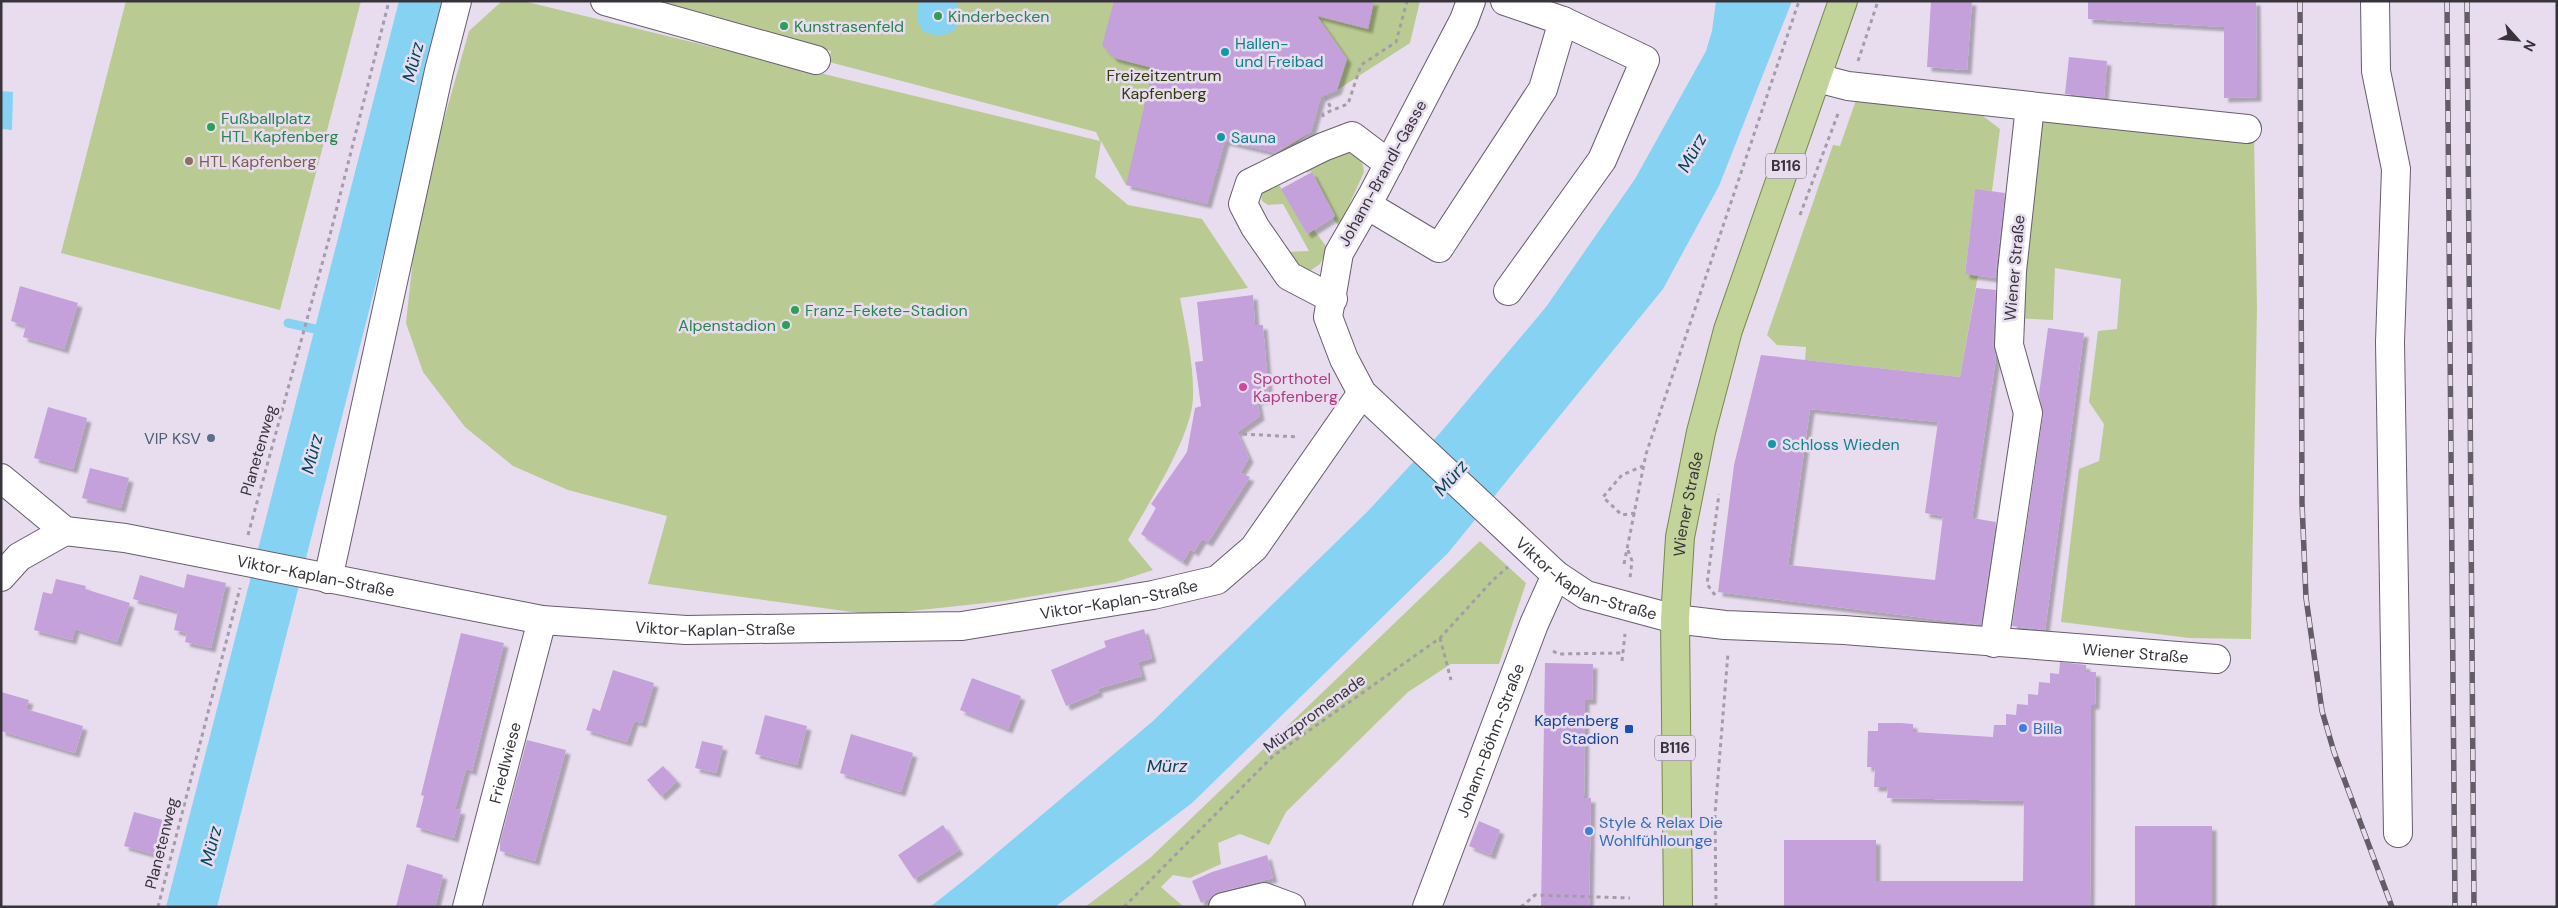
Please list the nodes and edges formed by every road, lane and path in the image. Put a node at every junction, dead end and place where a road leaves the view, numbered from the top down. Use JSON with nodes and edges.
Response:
{"nodes":[{"id":1,"x":389,"y":1,"type":"edge"},
{"id":2,"x":457,"y":1,"type":"edge"},
{"id":3,"x":605,"y":1,"type":"edge"},
{"id":4,"x":1407,"y":1,"type":"edge"},
{"id":5,"x":1472,"y":1,"type":"edge"},
{"id":6,"x":1506,"y":1,"type":"edge"},
{"id":7,"x":1799,"y":1,"type":"edge"},
{"id":8,"x":1843,"y":1,"type":"edge"},
{"id":9,"x":1878,"y":1,"type":"edge"},
{"id":10,"x":2375,"y":1,"type":"edge"},
{"id":11,"x":1563,"y":22,"type":"junction"},
{"id":12,"x":816,"y":60,"type":"dead end"},
{"id":13,"x":1816,"y":78,"type":"junction"},
{"id":14,"x":1848,"y":86,"type":"junction"},
{"id":15,"x":1325,"y":96,"type":"dead end"},
{"id":16,"x":2030,"y":106,"type":"junction"},
{"id":17,"x":1332,"y":110,"type":"junction"},
{"id":18,"x":1321,"y":122,"type":"dead end"},
{"id":19,"x":2247,"y":129,"type":"dead end"},
{"id":20,"x":1388,"y":164,"type":"junction"},
{"id":21,"x":1367,"y":205,"type":"junction"},
{"id":22,"x":1797,"y":222,"type":"dead end"},
{"id":23,"x":1508,"y":291,"type":"dead end"},
{"id":24,"x":1332,"y":298,"type":"junction"},
{"id":25,"x":1362,"y":393,"type":"junction"},
{"id":26,"x":1395,"y":425,"type":"joint"},
{"id":27,"x":1644,"y":466,"type":"junction"},
{"id":28,"x":1,"y":478,"type":"edge"},
{"id":29,"x":1720,"y":489,"type":"dead end"},
{"id":30,"x":1635,"y":514,"type":"junction"},
{"id":31,"x":65,"y":531,"type":"junction"},
{"id":32,"x":1527,"y":549,"type":"junction"},
{"id":33,"x":243,"y":562,"type":"junction"},
{"id":34,"x":1624,"y":564,"type":"dead end"},
{"id":35,"x":1556,"y":575,"type":"junction"},
{"id":36,"x":1,"y":576,"type":"edge"},
{"id":37,"x":328,"y":579,"type":"junction"},
{"id":38,"x":1717,"y":598,"type":"dead end"},
{"id":39,"x":1674,"y":619,"type":"junction"},
{"id":40,"x":542,"y":620,"type":"junction"},
{"id":41,"x":1440,"y":638,"type":"junction"},
{"id":42,"x":1994,"y":643,"type":"junction"},
{"id":43,"x":1730,"y":645,"type":"dead end"},
{"id":44,"x":1550,"y":650,"type":"dead end"},
{"id":45,"x":1622,"y":653,"type":"dead end"},
{"id":46,"x":2216,"y":659,"type":"dead end"},
{"id":47,"x":1451,"y":680,"type":"dead end"},
{"id":48,"x":2398,"y":833,"type":"dead end"},
{"id":49,"x":1630,"y":898,"type":"dead end"},
{"id":50,"x":158,"y":907,"type":"edge"},
{"id":51,"x":467,"y":907,"type":"edge"},
{"id":52,"x":1124,"y":907,"type":"edge"},
{"id":53,"x":1223,"y":907,"type":"edge"},
{"id":54,"x":1290,"y":907,"type":"edge"},
{"id":55,"x":1427,"y":907,"type":"edge"},
{"id":56,"x":1521,"y":907,"type":"edge"},
{"id":57,"x":1678,"y":907,"type":"edge"},
{"id":58,"x":1716,"y":907,"type":"edge"}],
"edges":[{"from":1,"to":33,"type":"path","name":"Planetenweg"},
{"from":2,"to":37,"type":"street"},
{"from":3,"to":12,"type":"street"},
{"from":4,"to":17,"type":"path"},
{"from":5,"to":20,"type":"street","name":"Johann-Brandl-Gasse"},
{"from":6,"to":11,"type":"street"},
{"from":7,"to":27,"type":"path"},
{"from":8,"to":13,"type":"main road","name":"Wiener Straße","number":"B116"},
{"from":9,"to":14,"type":"path"},
{"from":10,"to":48,"type":"street"},
{"from":11,"to":21,"type":"street"},
{"from":11,"to":23,"type":"street"},
{"from":13,"to":14,"type":"street"},
{"from":13,"to":39,"type":"main road","name":"Wiener Straße","number":"B116"},
{"from":14,"to":16,"type":"street"},
{"from":14,"to":22,"type":"path"},
{"from":15,"to":17,"type":"path"},
{"from":16,"to":19,"type":"street"},
{"from":16,"to":42,"type":"street","name":"Wiener Straße"},
{"from":17,"to":18,"type":"path"},
{"from":20,"to":21,"type":"street","name":"Johann-Brandl-Gasse"},
{"from":20,"to":24,"type":"street"},
{"from":21,"to":24,"type":"street","name":"Johann-Brandl-Gasse"},
{"from":24,"to":25,"type":"street","name":"Johann-Brandl-Gasse"},
{"from":25,"to":26,"type":"street","name":"Johann-Brandl-Gasse"},
{"from":25,"to":40,"type":"street","name":"Viktor-Kaplan-Straße"},
{"from":26,"to":32,"type":"street","name":"Viktor-Kaplan-Straße"},
{"from":27,"to":30,"type":"path"},
{"from":27,"to":30,"type":"path"},
{"from":28,"to":31,"type":"street"},
{"from":29,"to":38,"type":"path"},
{"from":30,"to":34,"type":"path"},
{"from":31,"to":33,"type":"street","name":"Viktor-Kaplan-Straße"},
{"from":31,"to":36,"type":"street"},
{"from":32,"to":35,"type":"street","name":"Viktor-Kaplan-Straße"},
{"from":32,"to":41,"type":"path","name":"Mürzpromenade"},
{"from":33,"to":37,"type":"street","name":"Viktor-Kaplan-Straße"},
{"from":33,"to":50,"type":"path","name":"Planetenweg"},
{"from":35,"to":39,"type":"street","name":"Viktor-Kaplan-Straße"},
{"from":35,"to":55,"type":"street","name":"Johann-Böhm-Straße"},
{"from":37,"to":40,"type":"street","name":"Viktor-Kaplan-Straße"},
{"from":39,"to":42,"type":"street","name":"Wiener Straße"},
{"from":39,"to":57,"type":"main road","name":"Wiener Straße","number":"B116"},
{"from":40,"to":51,"type":"street","name":"Friedlwiese"},
{"from":41,"to":47,"type":"path"},
{"from":41,"to":52,"type":"path","name":"Mürzpromenade"},
{"from":42,"to":46,"type":"street","name":"Wiener Straße"},
{"from":43,"to":58,"type":"path"},
{"from":44,"to":45,"type":"path"},
{"from":49,"to":56,"type":"path"},
{"from":53,"to":54,"type":"street"}]}
